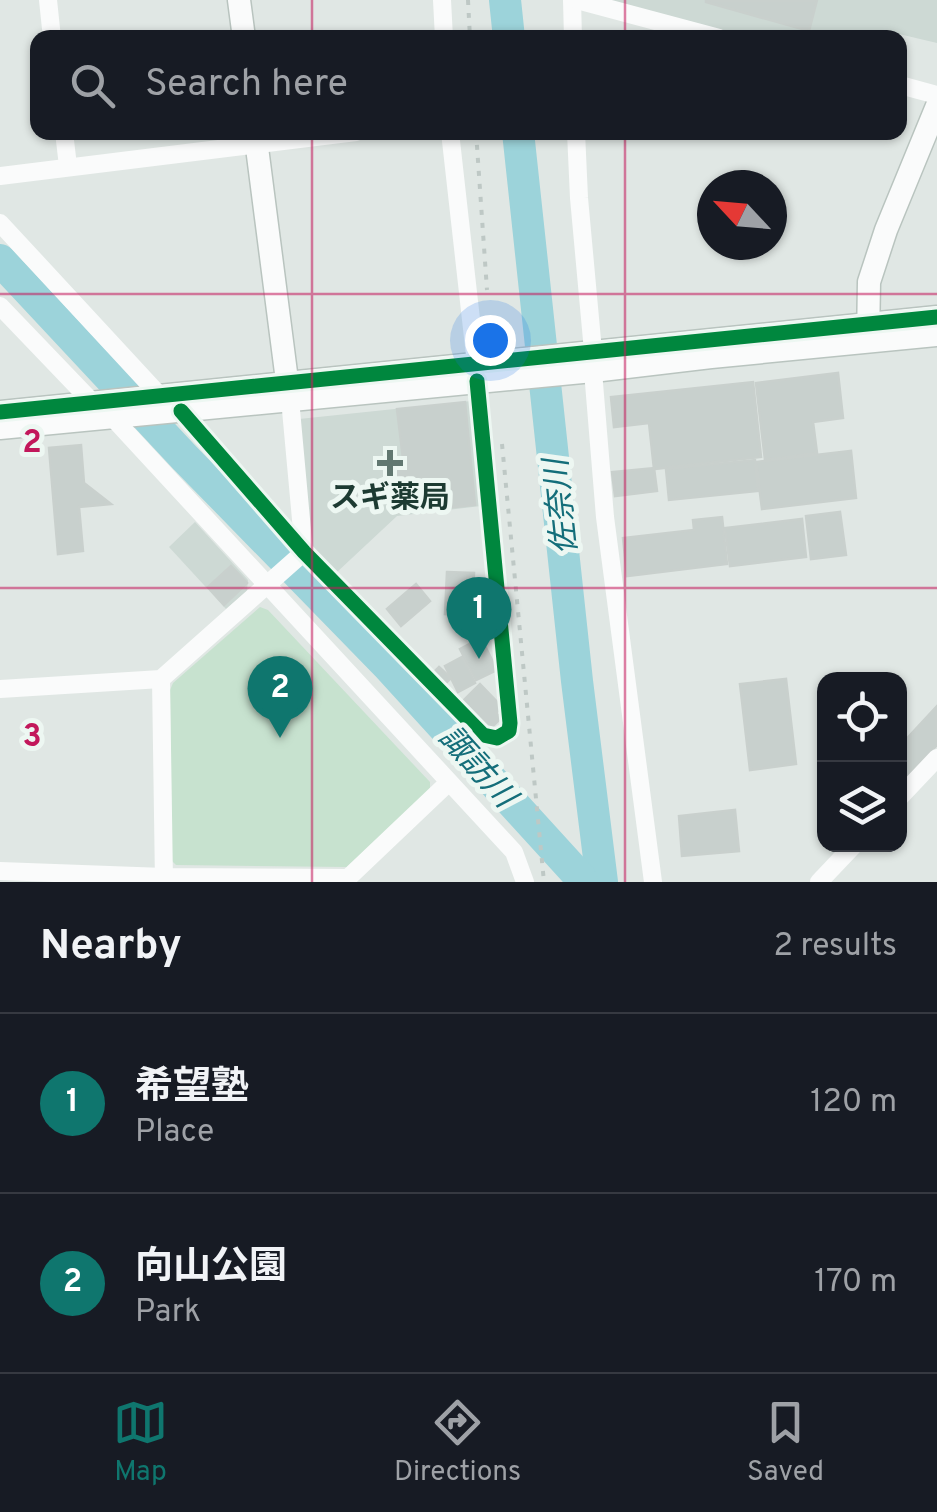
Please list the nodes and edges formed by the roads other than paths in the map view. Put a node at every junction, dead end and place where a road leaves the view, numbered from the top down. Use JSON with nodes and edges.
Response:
{"nodes":[{"id":1,"x":48,"y":0,"type":"edge"},
{"id":2,"x":240,"y":0,"type":"edge"},
{"id":3,"x":442,"y":0,"type":"edge"},
{"id":4,"x":575,"y":0,"type":"edge"},
{"id":5,"x":51,"y":30,"type":"edge"},
{"id":6,"x":243,"y":30,"type":"edge"},
{"id":7,"x":444,"y":30,"type":"edge"},
{"id":8,"x":574,"y":30,"type":"edge"},
{"id":9,"x":689,"y":30,"type":"edge"},
{"id":10,"x":907,"y":87,"type":"edge"},
{"id":11,"x":937,"y":95,"type":"edge"},
{"id":12,"x":937,"y":106,"type":"edge"},
{"id":13,"x":65,"y":140,"type":"edge"},
{"id":14,"x":249,"y":140,"type":"edge"},
{"id":15,"x":256,"y":140,"type":"edge"},
{"id":16,"x":451,"y":140,"type":"edge"},
{"id":17,"x":576,"y":140,"type":"edge"},
{"id":18,"x":928,"y":153,"type":"edge"},
{"id":19,"x":68,"y":166,"type":"junction"},
{"id":20,"x":0,"y":176,"type":"edge"},
{"id":21,"x":0,"y":223,"type":"edge"},
{"id":22,"x":0,"y":306,"type":"edge"},
{"id":23,"x":937,"y":317,"type":"edge"},
{"id":24,"x":868,"y":334,"type":"junction"},
{"id":25,"x":937,"y":334,"type":"edge"},
{"id":26,"x":588,"y":362,"type":"junction"},
{"id":27,"x":485,"y":372,"type":"junction"},
{"id":28,"x":288,"y":391,"type":"junction"},
{"id":29,"x":92,"y":403,"type":"junction"},
{"id":30,"x":171,"y":407,"type":"junction"},
{"id":31,"x":0,"y":412,"type":"edge"},
{"id":32,"x":113,"y":418,"type":"junction"},
{"id":33,"x":0,"y":428,"type":"edge"},
{"id":34,"x":304,"y":552,"type":"junction"},
{"id":35,"x":273,"y":581,"type":"junction"},
{"id":36,"x":161,"y":679,"type":"junction"},
{"id":37,"x":0,"y":689,"type":"edge"},
{"id":38,"x":937,"y":758,"type":"edge"},
{"id":39,"x":448,"y":782,"type":"junction"},
{"id":40,"x":907,"y":790,"type":"edge"},
{"id":41,"x":847,"y":852,"type":"edge"},
{"id":42,"x":0,"y":871,"type":"edge"},
{"id":43,"x":164,"y":880,"type":"edge"},
{"id":44,"x":348,"y":880,"type":"edge"},
{"id":45,"x":525,"y":882,"type":"edge"},
{"id":46,"x":653,"y":882,"type":"edge"},
{"id":47,"x":818,"y":882,"type":"edge"}],
"edges":[{"from":1,"to":5,"type":"street"},
{"from":2,"to":6,"type":"street"},
{"from":3,"to":7,"type":"street"},
{"from":4,"to":8,"type":"street"},
{"from":4,"to":9,"type":"street"},
{"from":10,"to":11,"type":"street"},
{"from":12,"to":18,"type":"street"},
{"from":13,"to":19,"type":"street"},
{"from":14,"to":19,"type":"street"},
{"from":15,"to":28,"type":"street"},
{"from":16,"to":27,"type":"street"},
{"from":17,"to":26,"type":"street"},
{"from":18,"to":24,"type":"street"},
{"from":19,"to":20,"type":"street"},
{"from":21,"to":30,"type":"street"},
{"from":22,"to":29,"type":"street"},
{"from":23,"to":24,"type":"street"},
{"from":24,"to":25,"type":"street"},
{"from":24,"to":26,"type":"street"},
{"from":26,"to":27,"type":"street"},
{"from":26,"to":46,"type":"street"},
{"from":27,"to":28,"type":"street"},
{"from":27,"to":34,"type":"street"},
{"from":28,"to":30,"type":"street"},
{"from":28,"to":34,"type":"street"},
{"from":29,"to":30,"type":"street"},
{"from":29,"to":31,"type":"street"},
{"from":30,"to":32,"type":"street"},
{"from":30,"to":34,"type":"street"},
{"from":32,"to":33,"type":"street"},
{"from":32,"to":35,"type":"street"},
{"from":34,"to":35,"type":"street"},
{"from":35,"to":36,"type":"street"},
{"from":35,"to":39,"type":"street"},
{"from":36,"to":37,"type":"street"},
{"from":36,"to":43,"type":"street"},
{"from":38,"to":40,"type":"street"},
{"from":39,"to":44,"type":"street"},
{"from":39,"to":45,"type":"street"},
{"from":41,"to":47,"type":"street"},
{"from":42,"to":43,"type":"street"},
{"from":43,"to":44,"type":"street"}]}
